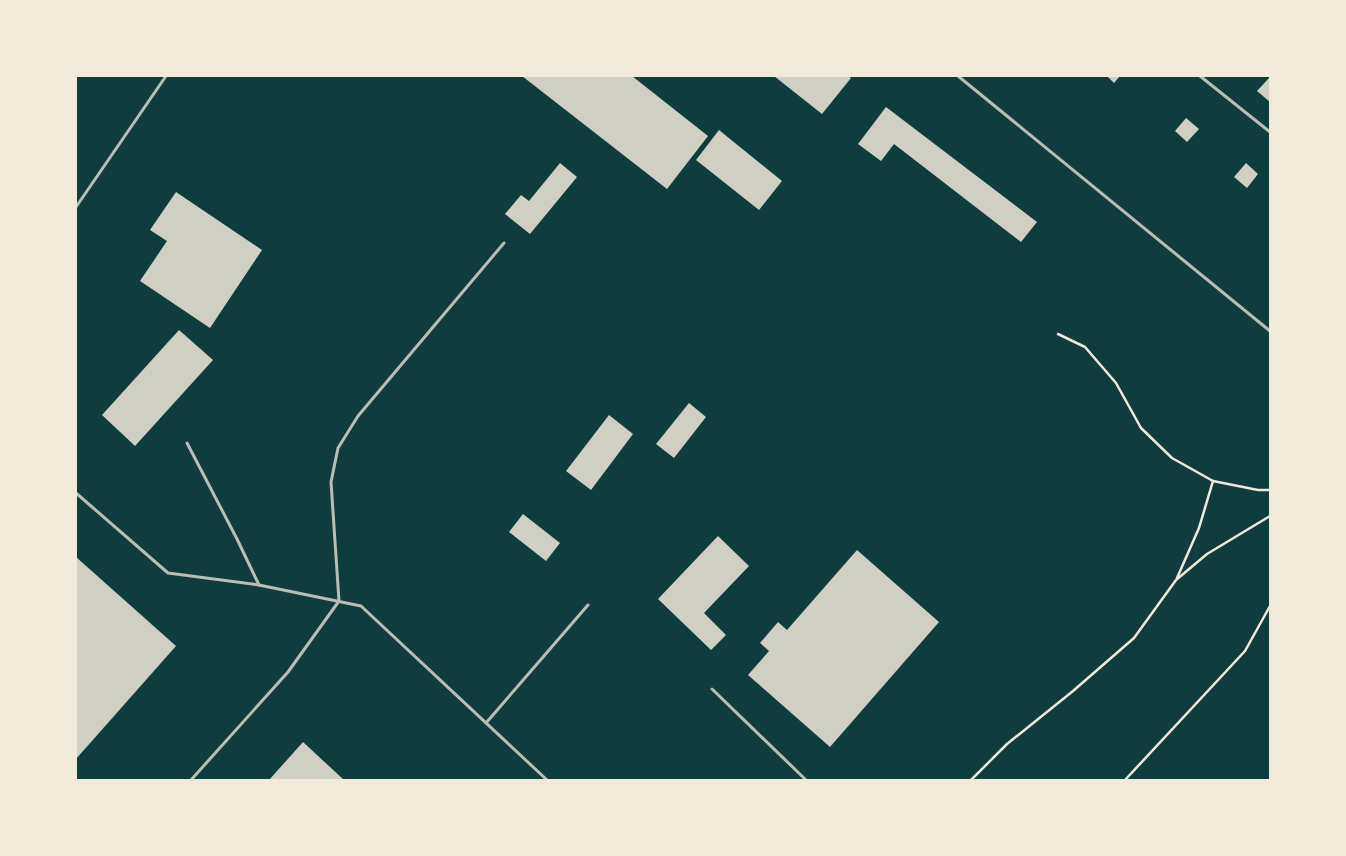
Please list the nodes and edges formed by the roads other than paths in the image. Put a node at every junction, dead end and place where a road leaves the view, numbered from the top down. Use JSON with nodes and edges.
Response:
{"nodes":[{"id":1,"x":166,"y":76,"type":"edge"},
{"id":2,"x":958,"y":76,"type":"edge"},
{"id":3,"x":1200,"y":76,"type":"edge"},
{"id":4,"x":1270,"y":132,"type":"edge"},
{"id":5,"x":76,"y":207,"type":"edge"},
{"id":6,"x":504,"y":243,"type":"dead end"},
{"id":7,"x":1270,"y":331,"type":"edge"},
{"id":8,"x":186,"y":443,"type":"dead end"},
{"id":9,"x":76,"y":493,"type":"edge"},
{"id":10,"x":259,"y":585,"type":"junction"},
{"id":11,"x":339,"y":601,"type":"junction"},
{"id":12,"x":588,"y":605,"type":"dead end"},
{"id":13,"x":712,"y":689,"type":"dead end"},
{"id":14,"x":486,"y":723,"type":"junction"},
{"id":15,"x":191,"y":780,"type":"edge"},
{"id":16,"x":547,"y":780,"type":"edge"},
{"id":17,"x":806,"y":780,"type":"edge"}],
"edges":[{"from":1,"to":5,"type":"lane"},
{"from":2,"to":7,"type":"lane"},
{"from":3,"to":4,"type":"lane"},
{"from":6,"to":11,"type":"lane"},
{"from":8,"to":10,"type":"lane"},
{"from":9,"to":10,"type":"lane"},
{"from":10,"to":11,"type":"lane"},
{"from":11,"to":14,"type":"lane"},
{"from":11,"to":15,"type":"lane"},
{"from":12,"to":14,"type":"lane"},
{"from":13,"to":17,"type":"lane"},
{"from":14,"to":16,"type":"lane"}]}
